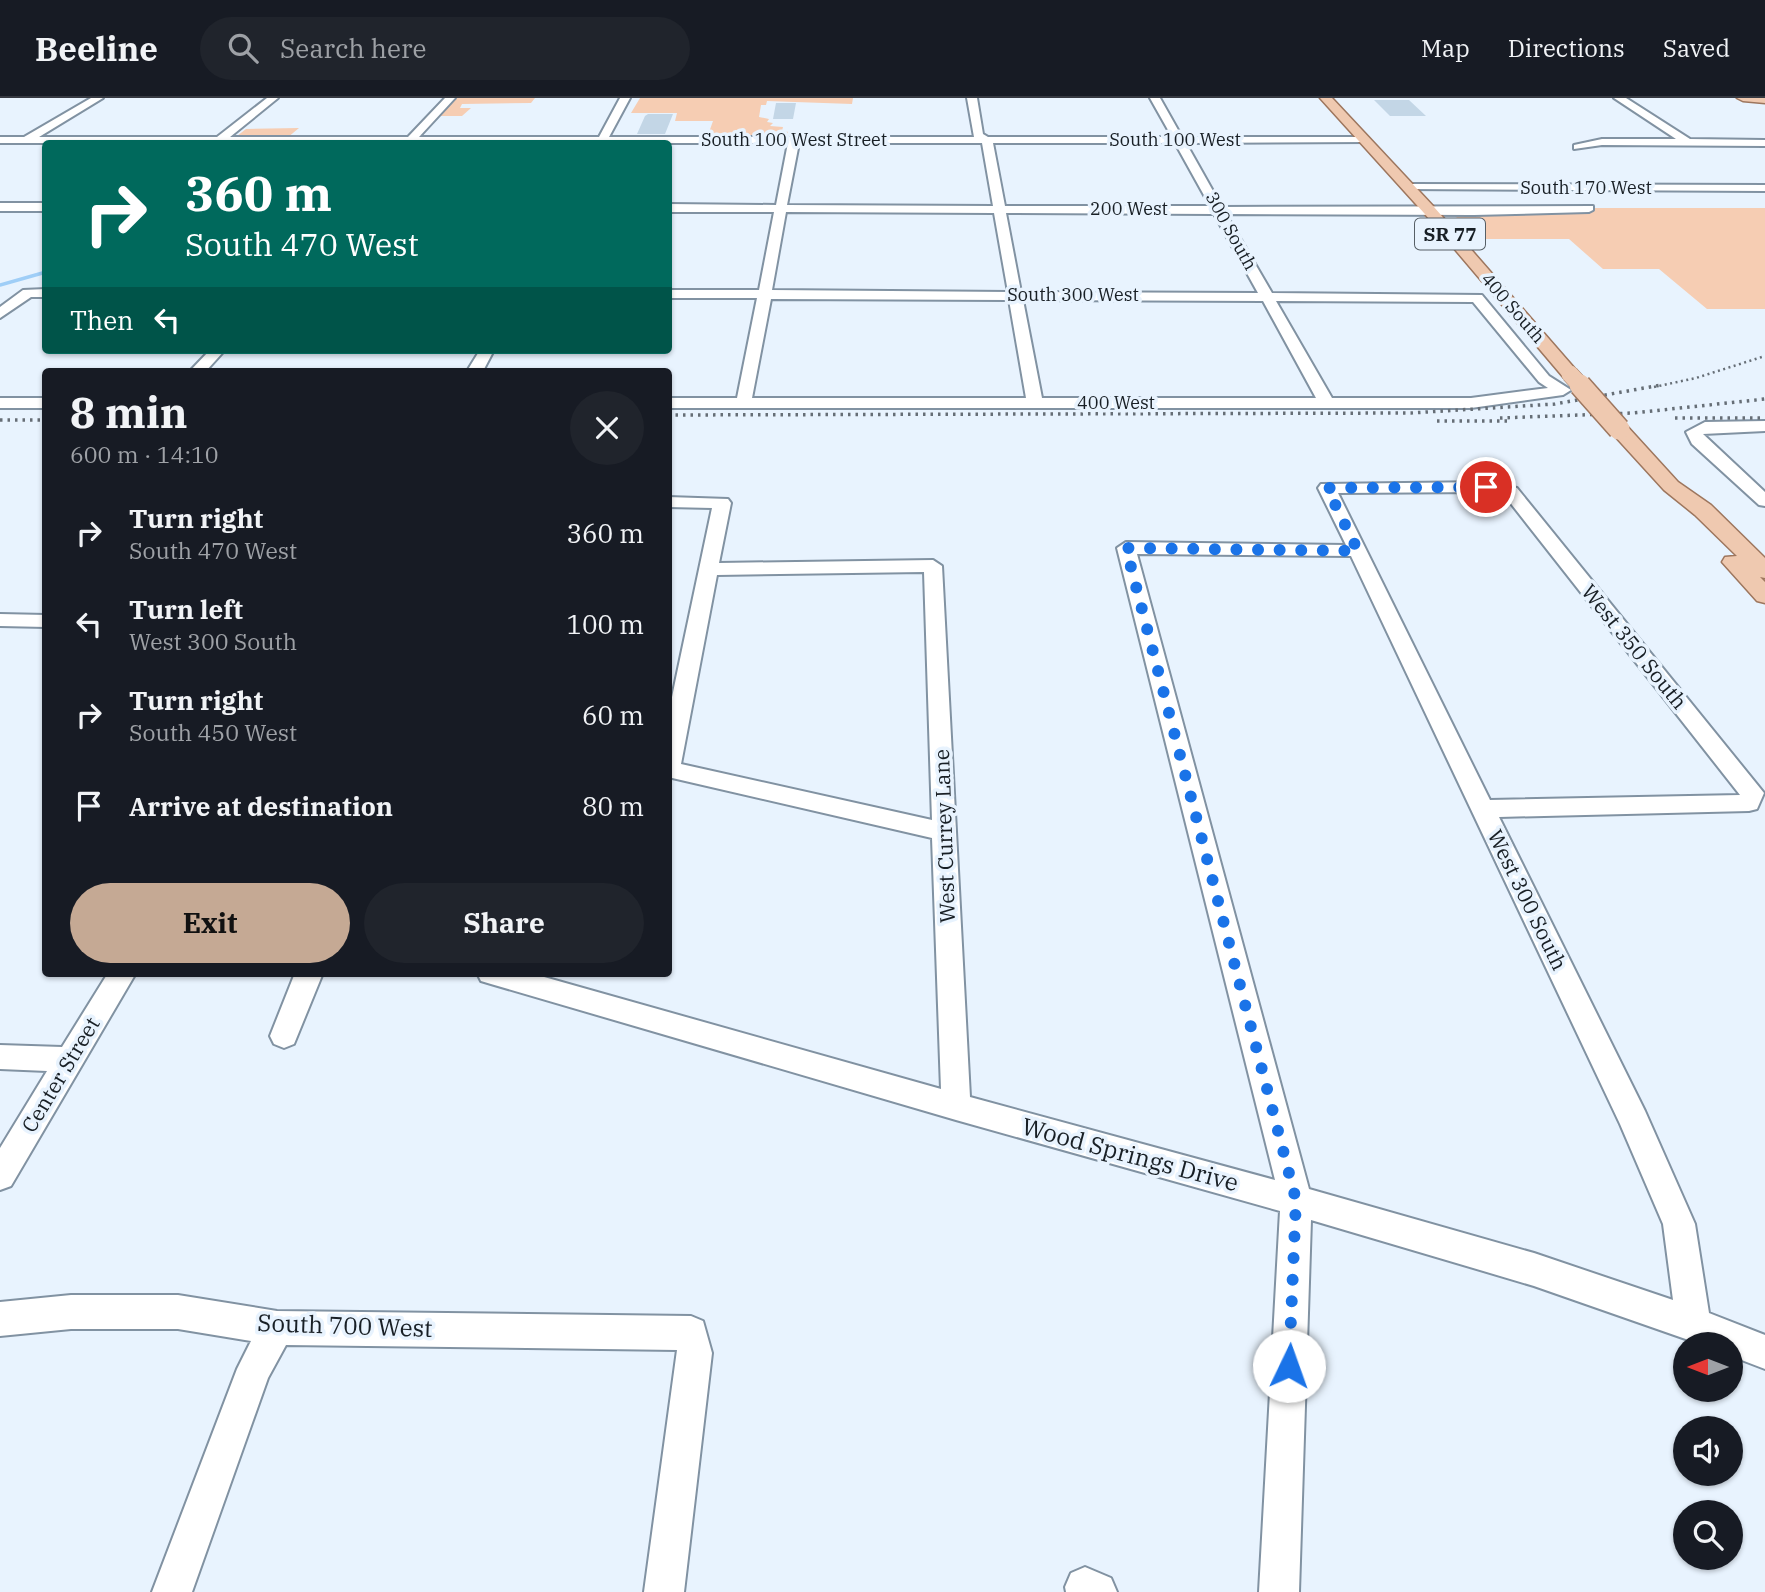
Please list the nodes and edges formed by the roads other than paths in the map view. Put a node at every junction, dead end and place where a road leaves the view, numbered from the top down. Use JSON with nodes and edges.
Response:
{"nodes":[{"id":1,"x":97,"y":98,"type":"edge"},
{"id":2,"x":273,"y":98,"type":"edge"},
{"id":3,"x":450,"y":98,"type":"edge"},
{"id":4,"x":625,"y":98,"type":"edge"},
{"id":5,"x":972,"y":98,"type":"edge"},
{"id":6,"x":1155,"y":98,"type":"edge"},
{"id":7,"x":1326,"y":98,"type":"edge"},
{"id":8,"x":1619,"y":98,"type":"edge"},
{"id":9,"x":1744,"y":98,"type":"edge"},
{"id":10,"x":1765,"y":100,"type":"edge"},
{"id":11,"x":991,"y":122,"type":"dead end"},
{"id":12,"x":0,"y":140,"type":"edge"},
{"id":13,"x":25,"y":140,"type":"junction"},
{"id":14,"x":42,"y":140,"type":"edge"},
{"id":15,"x":220,"y":140,"type":"edge"},
{"id":16,"x":411,"y":140,"type":"edge"},
{"id":17,"x":602,"y":140,"type":"edge"},
{"id":18,"x":794,"y":140,"type":"junction"},
{"id":19,"x":1179,"y":140,"type":"junction"},
{"id":20,"x":1364,"y":140,"type":"junction"},
{"id":21,"x":672,"y":141,"type":"edge"},
{"id":22,"x":986,"y":141,"type":"junction"},
{"id":23,"x":1688,"y":142,"type":"junction"},
{"id":24,"x":1765,"y":143,"type":"edge"},
{"id":25,"x":1578,"y":147,"type":"dead end"},
{"id":26,"x":8,"y":151,"type":"dead end"},
{"id":27,"x":1408,"y":187,"type":"junction"},
{"id":28,"x":1765,"y":188,"type":"edge"},
{"id":29,"x":0,"y":206,"type":"edge"},
{"id":30,"x":42,"y":206,"type":"edge"},
{"id":31,"x":672,"y":208,"type":"edge"},
{"id":32,"x":781,"y":208,"type":"junction"},
{"id":33,"x":1589,"y":208,"type":"dead end"},
{"id":34,"x":999,"y":209,"type":"junction"},
{"id":35,"x":1219,"y":209,"type":"junction"},
{"id":36,"x":1429,"y":210,"type":"junction"},
{"id":37,"x":42,"y":293,"type":"edge"},
{"id":38,"x":672,"y":294,"type":"edge"},
{"id":39,"x":765,"y":294,"type":"junction"},
{"id":40,"x":1015,"y":295,"type":"junction"},
{"id":41,"x":1267,"y":296,"type":"junction"},
{"id":42,"x":1477,"y":298,"type":"joint"},
{"id":43,"x":0,"y":314,"type":"edge"},
{"id":44,"x":214,"y":354,"type":"edge"},
{"id":45,"x":201,"y":368,"type":"edge"},
{"id":46,"x":1567,"y":382,"type":"junction"},
{"id":47,"x":744,"y":402,"type":"junction"},
{"id":48,"x":0,"y":403,"type":"edge"},
{"id":49,"x":42,"y":403,"type":"edge"},
{"id":50,"x":672,"y":403,"type":"edge"},
{"id":51,"x":1035,"y":403,"type":"junction"},
{"id":52,"x":1328,"y":405,"type":"junction"},
{"id":53,"x":1765,"y":426,"type":"edge"},
{"id":54,"x":1671,"y":486,"type":"junction"},
{"id":55,"x":1327,"y":488,"type":"joint"},
{"id":56,"x":1765,"y":501,"type":"edge"},
{"id":57,"x":672,"y":502,"type":"edge"},
{"id":58,"x":1358,"y":551,"type":"junction"},
{"id":59,"x":708,"y":569,"type":"junction"},
{"id":60,"x":1765,"y":571,"type":"edge"},
{"id":61,"x":1765,"y":596,"type":"edge"},
{"id":62,"x":0,"y":621,"type":"edge"},
{"id":63,"x":42,"y":621,"type":"edge"},
{"id":64,"x":672,"y":754,"type":"edge"},
{"id":65,"x":672,"y":770,"type":"edge"},
{"id":66,"x":1482,"y":808,"type":"junction"},
{"id":67,"x":945,"y":832,"type":"junction"},
{"id":68,"x":120,"y":977,"type":"edge"},
{"id":69,"x":307,"y":977,"type":"edge"},
{"id":70,"x":505,"y":977,"type":"edge"},
{"id":71,"x":284,"y":1036,"type":"dead end"},
{"id":72,"x":0,"y":1058,"type":"edge"},
{"id":73,"x":69,"y":1060,"type":"junction"},
{"id":74,"x":956,"y":1107,"type":"junction"},
{"id":75,"x":0,"y":1177,"type":"edge"},
{"id":76,"x":1296,"y":1200,"type":"junction"},
{"id":77,"x":0,"y":1319,"type":"edge"},
{"id":78,"x":1693,"y":1323,"type":"junction"},
{"id":79,"x":277,"y":1328,"type":"junction"},
{"id":80,"x":1765,"y":1352,"type":"edge"},
{"id":81,"x":172,"y":1592,"type":"edge"},
{"id":82,"x":664,"y":1592,"type":"edge"},
{"id":83,"x":1279,"y":1592,"type":"edge"}],
"edges":[{"from":1,"to":13,"type":"street"},
{"from":2,"to":15,"type":"street"},
{"from":3,"to":16,"type":"street"},
{"from":4,"to":17,"type":"street"},
{"from":5,"to":22,"type":"street"},
{"from":6,"to":19,"type":"street","name":"300 South"},
{"from":7,"to":20,"type":"main road","name":"400 South","number":"SR 77"},
{"from":8,"to":23,"type":"street"},
{"from":9,"to":10,"type":"main road"},
{"from":11,"to":22,"type":"street"},
{"from":12,"to":13,"type":"street","name":"South 100 West Street"},
{"from":13,"to":14,"type":"street","name":"South 100 West Street"},
{"from":13,"to":26,"type":"street"},
{"from":18,"to":21,"type":"street","name":"South 100 West Street"},
{"from":18,"to":22,"type":"street","name":"South 100 West Street"},
{"from":18,"to":32,"type":"street"},
{"from":19,"to":20,"type":"street","name":"South 100 West"},
{"from":19,"to":22,"type":"street","name":"South 100 West"},
{"from":19,"to":35,"type":"street","name":"300 South"},
{"from":20,"to":27,"type":"main road","name":"400 South","number":"SR 77"},
{"from":22,"to":34,"type":"street"},
{"from":23,"to":24,"type":"street"},
{"from":23,"to":25,"type":"street"},
{"from":27,"to":28,"type":"street","name":"South 170 West"},
{"from":27,"to":36,"type":"main road","name":"400 South","number":"SR 77"},
{"from":29,"to":30,"type":"street"},
{"from":31,"to":32,"type":"street","name":"200 West"},
{"from":32,"to":34,"type":"street","name":"200 West"},
{"from":32,"to":39,"type":"street"},
{"from":33,"to":36,"type":"street","name":"200 West"},
{"from":34,"to":35,"type":"street","name":"200 West"},
{"from":34,"to":40,"type":"street"},
{"from":35,"to":36,"type":"street","name":"200 West"},
{"from":35,"to":41,"type":"street","name":"300 South"},
{"from":36,"to":46,"type":"main road","name":"400 South","number":"SR 77"},
{"from":37,"to":43,"type":"street"},
{"from":38,"to":39,"type":"street","name":"South 300 West"},
{"from":39,"to":40,"type":"street","name":"South 300 West"},
{"from":39,"to":47,"type":"street"},
{"from":40,"to":41,"type":"street","name":"South 300 West"},
{"from":40,"to":51,"type":"street"},
{"from":41,"to":42,"type":"street","name":"South 300 West"},
{"from":41,"to":52,"type":"street","name":"300 South"},
{"from":42,"to":46,"type":"street","name":"400 South"},
{"from":44,"to":45,"type":"street"},
{"from":46,"to":52,"type":"street","name":"400 West"},
{"from":46,"to":54,"type":"main road","name":"400 South","number":"SR 77","bridge":true},
{"from":47,"to":50,"type":"street","name":"400 West"},
{"from":47,"to":51,"type":"street","name":"400 West"},
{"from":48,"to":49,"type":"street"},
{"from":51,"to":52,"type":"street","name":"400 West"},
{"from":53,"to":56,"type":"street"},
{"from":54,"to":60,"type":"main road","name":"400 South","number":"SR 77"},
{"from":54,"to":61,"type":"main road","name":"400 South","number":"SR 77"},
{"from":55,"to":58,"type":"street","name":"West 300 South"},
{"from":55,"to":66,"type":"street","name":"West 350 South"},
{"from":57,"to":59,"type":"street"},
{"from":58,"to":66,"type":"street","name":"West 300 South"},
{"from":58,"to":76,"type":"street"},
{"from":59,"to":64,"type":"street"},
{"from":59,"to":67,"type":"street","name":"West Currey Lane"},
{"from":62,"to":63,"type":"street"},
{"from":65,"to":67,"type":"street"},
{"from":66,"to":78,"type":"street","name":"West 300 South"},
{"from":67,"to":74,"type":"street","name":"West Currey Lane"},
{"from":68,"to":73,"type":"street","name":"Center Street"},
{"from":69,"to":71,"type":"street"},
{"from":70,"to":74,"type":"street","name":"Wood Springs Drive"},
{"from":72,"to":73,"type":"street"},
{"from":73,"to":75,"type":"street","name":"Center Street"},
{"from":74,"to":76,"type":"street","name":"Wood Springs Drive"},
{"from":76,"to":78,"type":"street","name":"Wood Springs Drive"},
{"from":76,"to":83,"type":"street"},
{"from":77,"to":79,"type":"street","name":"South 700 West"},
{"from":78,"to":80,"type":"street","name":"Wood Springs Drive"},
{"from":79,"to":81,"type":"street"},
{"from":79,"to":82,"type":"street","name":"South 700 West"}]}
